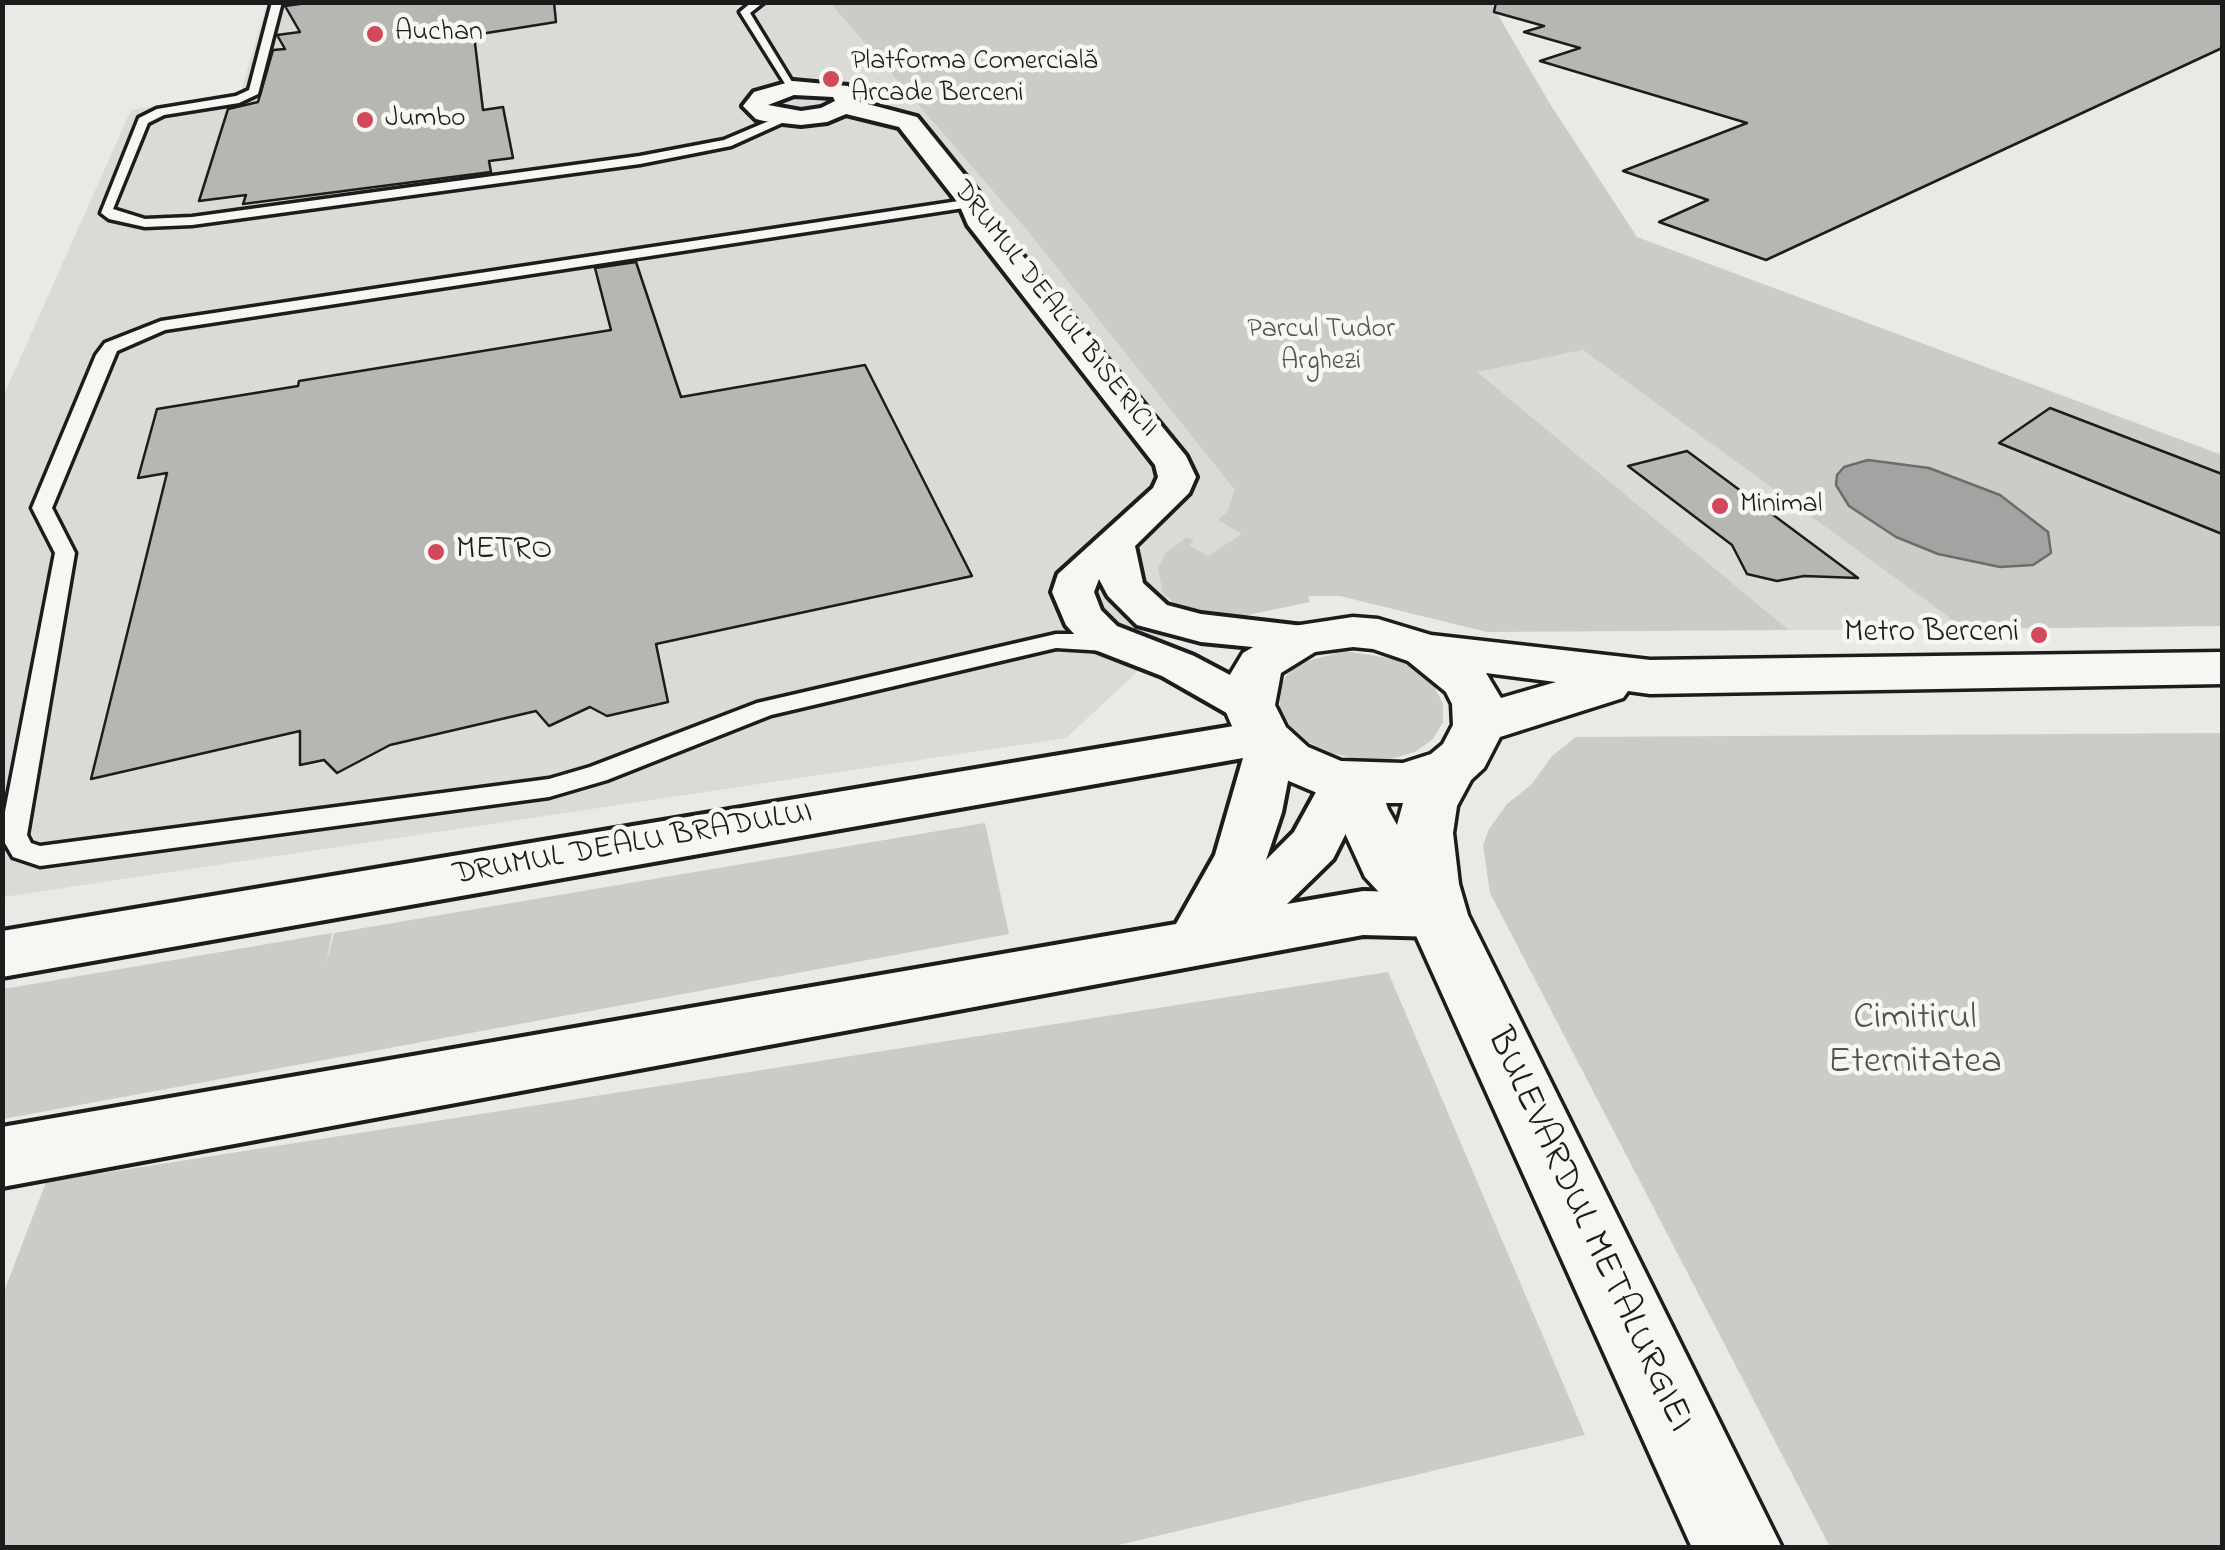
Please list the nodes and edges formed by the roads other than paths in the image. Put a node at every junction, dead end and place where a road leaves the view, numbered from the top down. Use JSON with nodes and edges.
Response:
{"nodes":[{"id":1,"x":277,"y":2,"type":"edge"},
{"id":2,"x":759,"y":2,"type":"edge"},
{"id":3,"x":793,"y":88,"type":"junction"},
{"id":4,"x":845,"y":107,"type":"junction"},
{"id":5,"x":787,"y":118,"type":"junction"},
{"id":6,"x":972,"y":203,"type":"junction"},
{"id":7,"x":1114,"y":544,"type":"junction"},
{"id":8,"x":1304,"y":638,"type":"junction"},
{"id":9,"x":1426,"y":650,"type":"junction"},
{"id":10,"x":1133,"y":651,"type":"junction"},
{"id":11,"x":2222,"y":668,"type":"edge"},
{"id":12,"x":1650,"y":677,"type":"junction"},
{"id":13,"x":1261,"y":729,"type":"junction"},
{"id":14,"x":1465,"y":746,"type":"junction"},
{"id":15,"x":1353,"y":783,"type":"junction"},
{"id":16,"x":1436,"y":916,"type":"junction"},
{"id":17,"x":1192,"y":944,"type":"junction"},
{"id":18,"x":2,"y":954,"type":"edge"},
{"id":19,"x":9,"y":1167,"type":"edge"},
{"id":20,"x":1738,"y":1548,"type":"edge"}],
"edges":[{"from":1,"to":5,"type":"lane"},
{"from":2,"to":3,"type":"lane"},
{"from":3,"to":4,"type":"street"},
{"from":3,"to":5,"type":"street"},
{"from":4,"to":5,"type":"street"},
{"from":4,"to":6,"type":"street","name":"DRUMUL DEALUL BISERICII"},
{"from":6,"to":7,"type":"street","name":"DRUMUL DEALUL BISERICII"},
{"from":6,"to":10,"type":"lane"},
{"from":7,"to":8,"type":"street"},
{"from":7,"to":10,"type":"street","name":"DRUMUL DEALUL BISERICII"},
{"from":8,"to":9,"type":"main road"},
{"from":8,"to":13,"type":"main road"},
{"from":9,"to":12,"type":"main road"},
{"from":9,"to":14,"type":"main road"},
{"from":10,"to":13,"type":"street","name":"DRUMUL DEALUL BISERICII"},
{"from":11,"to":12,"type":"main road"},
{"from":12,"to":14,"type":"main road"},
{"from":13,"to":15,"type":"main road"},
{"from":13,"to":17,"type":"street"},
{"from":13,"to":18,"type":"street","name":"DRUMUL DEALU BRADULUI"},
{"from":14,"to":15,"type":"main road"},
{"from":14,"to":16,"type":"main road","name":"BULEVARDUL METALURGIEI"},
{"from":15,"to":16,"type":"main road","name":"BULEVARDUL METALURGIEI"},
{"from":15,"to":17,"type":"street"},
{"from":16,"to":17,"type":"street"},
{"from":16,"to":20,"type":"main road","name":"BULEVARDUL METALURGIEI"},
{"from":17,"to":19,"type":"street"}]}
